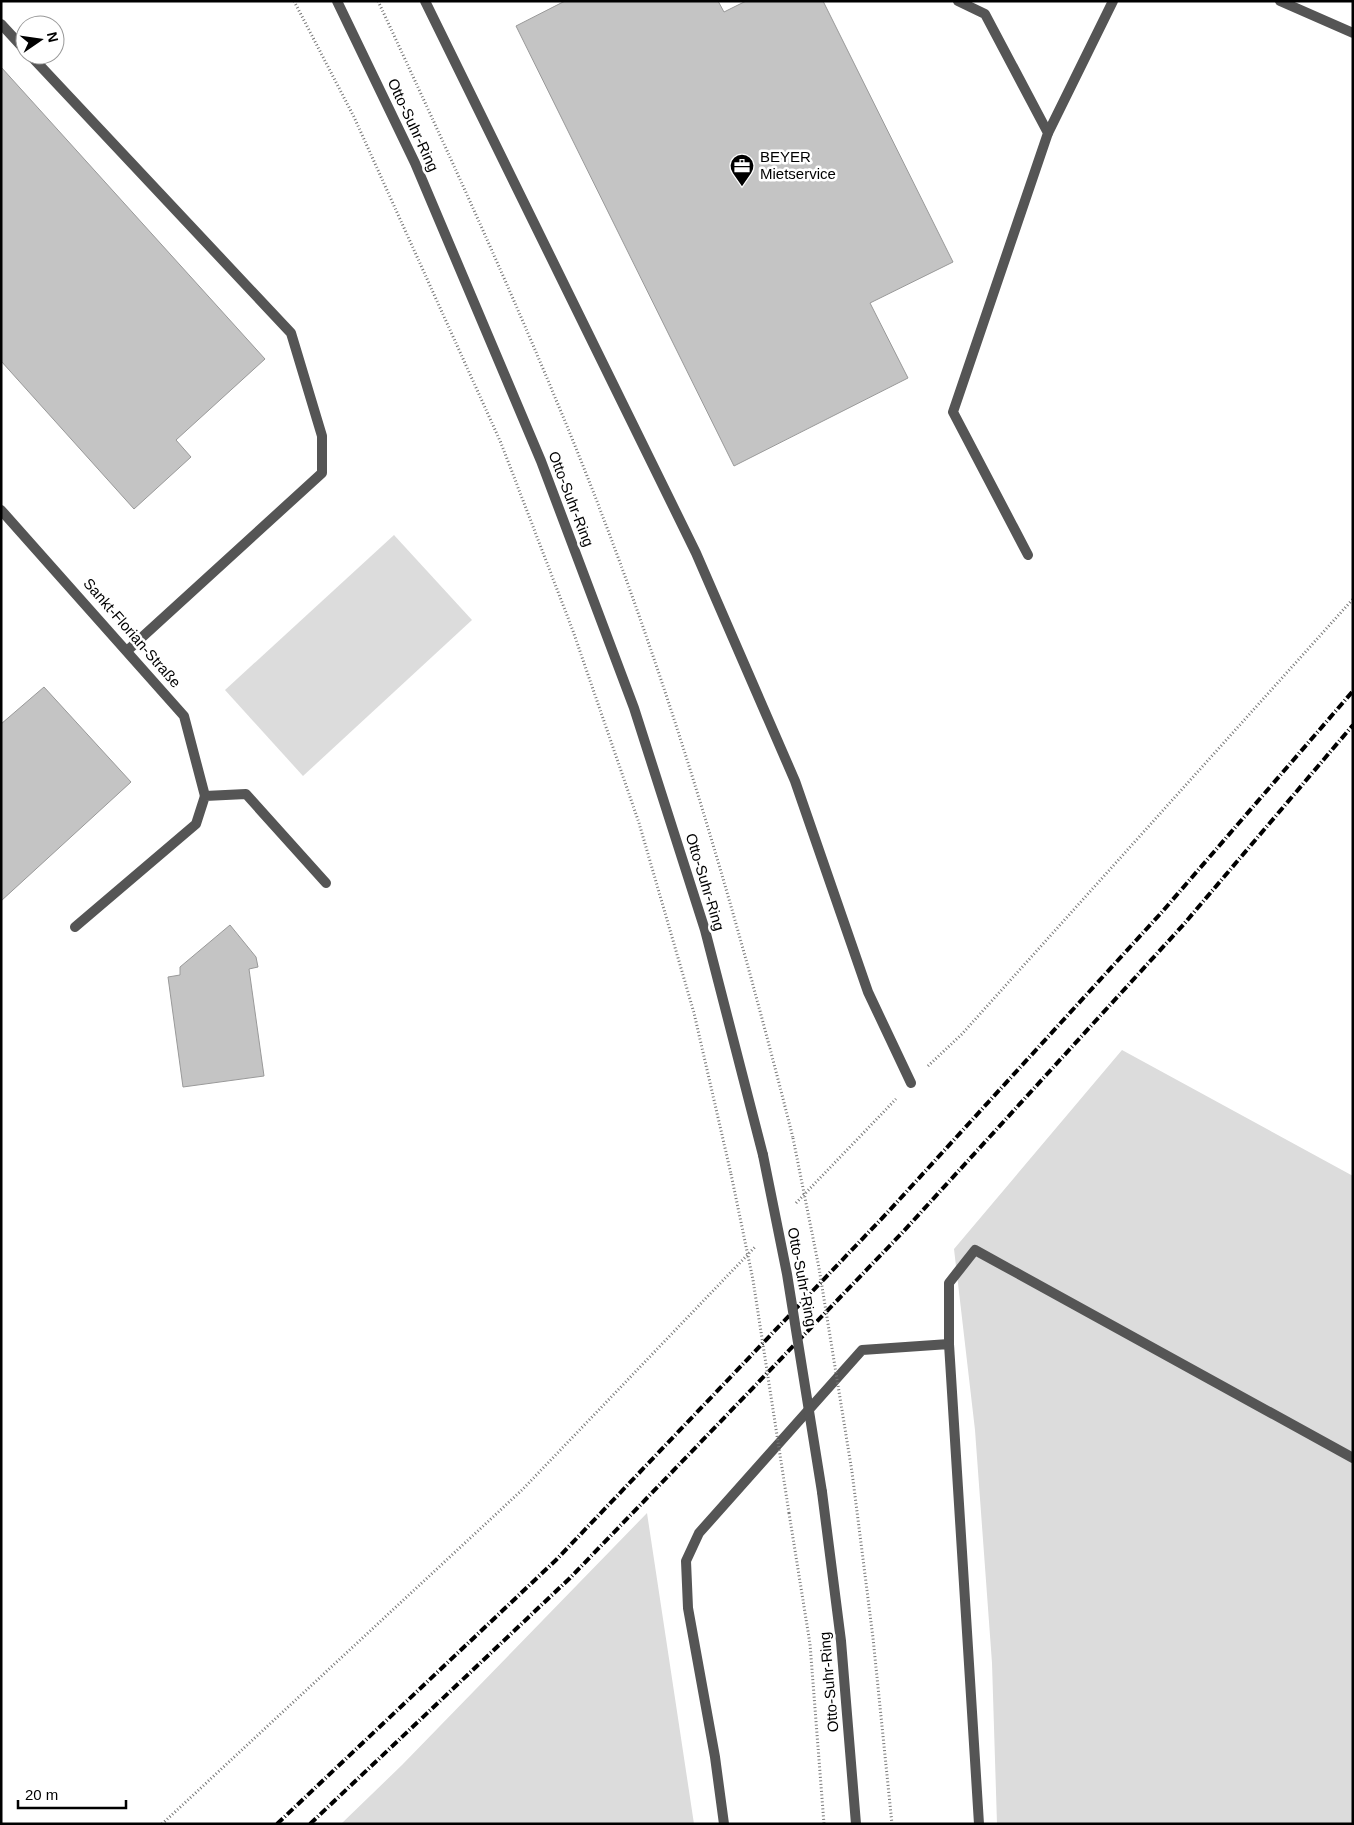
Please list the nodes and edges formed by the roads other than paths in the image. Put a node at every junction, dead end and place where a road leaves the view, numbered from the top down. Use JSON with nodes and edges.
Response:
{"nodes":[{"id":1,"x":337,"y":1,"type":"edge"},
{"id":2,"x":425,"y":1,"type":"edge"},
{"id":3,"x":958,"y":1,"type":"edge"},
{"id":4,"x":1113,"y":1,"type":"edge"},
{"id":5,"x":1280,"y":1,"type":"edge"},
{"id":6,"x":1,"y":24,"type":"edge"},
{"id":7,"x":1353,"y":33,"type":"edge"},
{"id":8,"x":15,"y":39,"type":"edge"},
{"id":9,"x":39,"y":65,"type":"edge"},
{"id":10,"x":1048,"y":133,"type":"junction"},
{"id":11,"x":1,"y":510,"type":"edge"},
{"id":12,"x":1028,"y":555,"type":"dead end"},
{"id":13,"x":128,"y":650,"type":"junction"},
{"id":14,"x":205,"y":796,"type":"junction"},
{"id":15,"x":326,"y":883,"type":"dead end"},
{"id":16,"x":75,"y":927,"type":"dead end"},
{"id":17,"x":911,"y":1083,"type":"road end"},
{"id":18,"x":949,"y":1344,"type":"junction"},
{"id":19,"x":1353,"y":1458,"type":"edge"},
{"id":20,"x":724,"y":1824,"type":"edge"},
{"id":21,"x":856,"y":1824,"type":"edge"},
{"id":22,"x":979,"y":1824,"type":"edge"}],
"edges":[{"from":1,"to":21,"type":"street","name":"Otto-Suhr-Ring","bridge":true},
{"from":2,"to":17,"type":"street"},
{"from":3,"to":10,"type":"street"},
{"from":4,"to":10,"type":"street"},
{"from":5,"to":7,"type":"street"},
{"from":6,"to":8,"type":"street"},
{"from":9,"to":13,"type":"street"},
{"from":10,"to":12,"type":"street"},
{"from":11,"to":13,"type":"street","name":"Sankt-Florian-Straße"},
{"from":13,"to":14,"type":"street","name":"Sankt-Florian-Straße"},
{"from":14,"to":15,"type":"street"},
{"from":14,"to":16,"type":"street"},
{"from":18,"to":19,"type":"street"},
{"from":18,"to":20,"type":"street"},
{"from":18,"to":22,"type":"street"}]}
